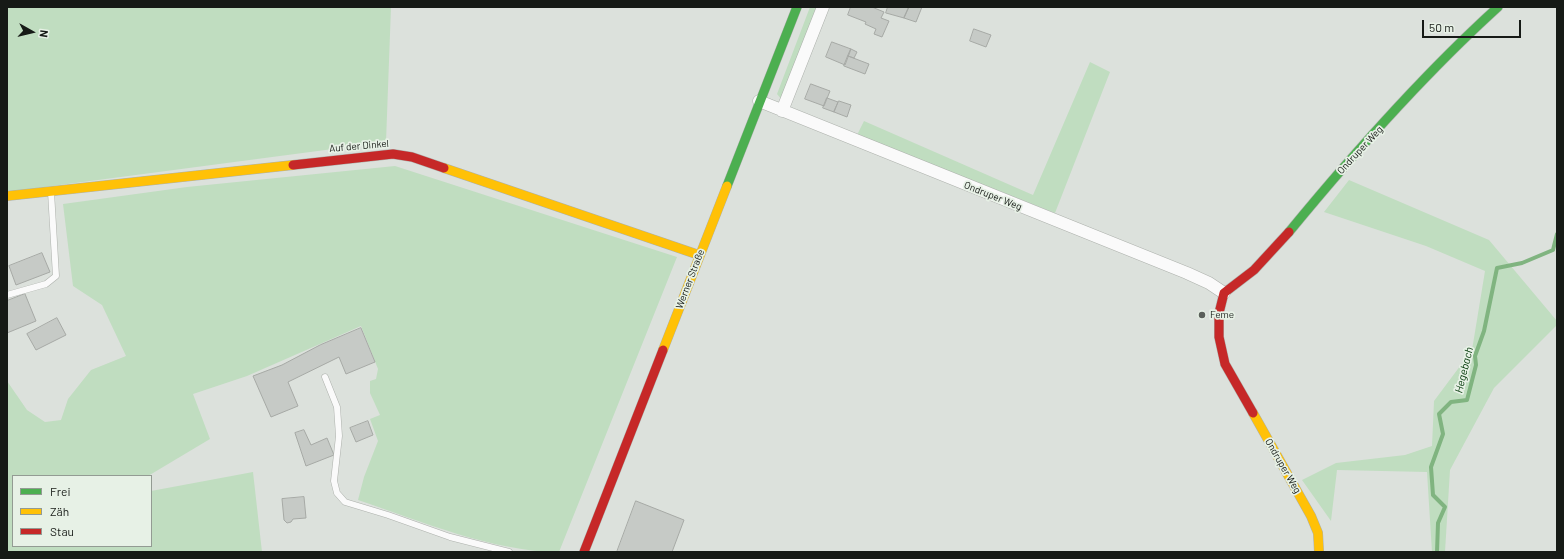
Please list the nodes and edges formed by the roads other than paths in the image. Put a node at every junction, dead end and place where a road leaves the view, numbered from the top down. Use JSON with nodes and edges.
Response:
{"nodes":[{"id":1,"x":797,"y":7,"type":"edge"},
{"id":2,"x":823,"y":7,"type":"edge"},
{"id":3,"x":1498,"y":7,"type":"edge"},
{"id":4,"x":760,"y":101,"type":"junction"},
{"id":5,"x":782,"y":111,"type":"junction"},
{"id":6,"x":51,"y":191,"type":"junction"},
{"id":7,"x":7,"y":196,"type":"edge"},
{"id":8,"x":699,"y":255,"type":"junction"},
{"id":9,"x":1224,"y":293,"type":"junction"},
{"id":10,"x":7,"y":295,"type":"edge"},
{"id":11,"x":325,"y":378,"type":"dead end"},
{"id":12,"x":509,"y":552,"type":"edge"},
{"id":13,"x":584,"y":552,"type":"edge"},
{"id":14,"x":1319,"y":552,"type":"edge"}],
"edges":[{"from":1,"to":4,"type":"street","name":"Werner Straße"},
{"from":2,"to":5,"type":"street"},
{"from":3,"to":9,"type":"street","name":"Ondruper Weg"},
{"from":4,"to":5,"type":"street","name":"Ondruper Weg"},
{"from":4,"to":8,"type":"street","name":"Werner Straße"},
{"from":5,"to":9,"type":"street","name":"Ondruper Weg"},
{"from":6,"to":7,"type":"street","name":"Auf der Dinkel"},
{"from":6,"to":8,"type":"street","name":"Auf der Dinkel"},
{"from":6,"to":10,"type":"lane"},
{"from":8,"to":13,"type":"street","name":"Werner Straße"},
{"from":9,"to":14,"type":"street","name":"Ondruper Weg"},
{"from":11,"to":12,"type":"lane"}]}
